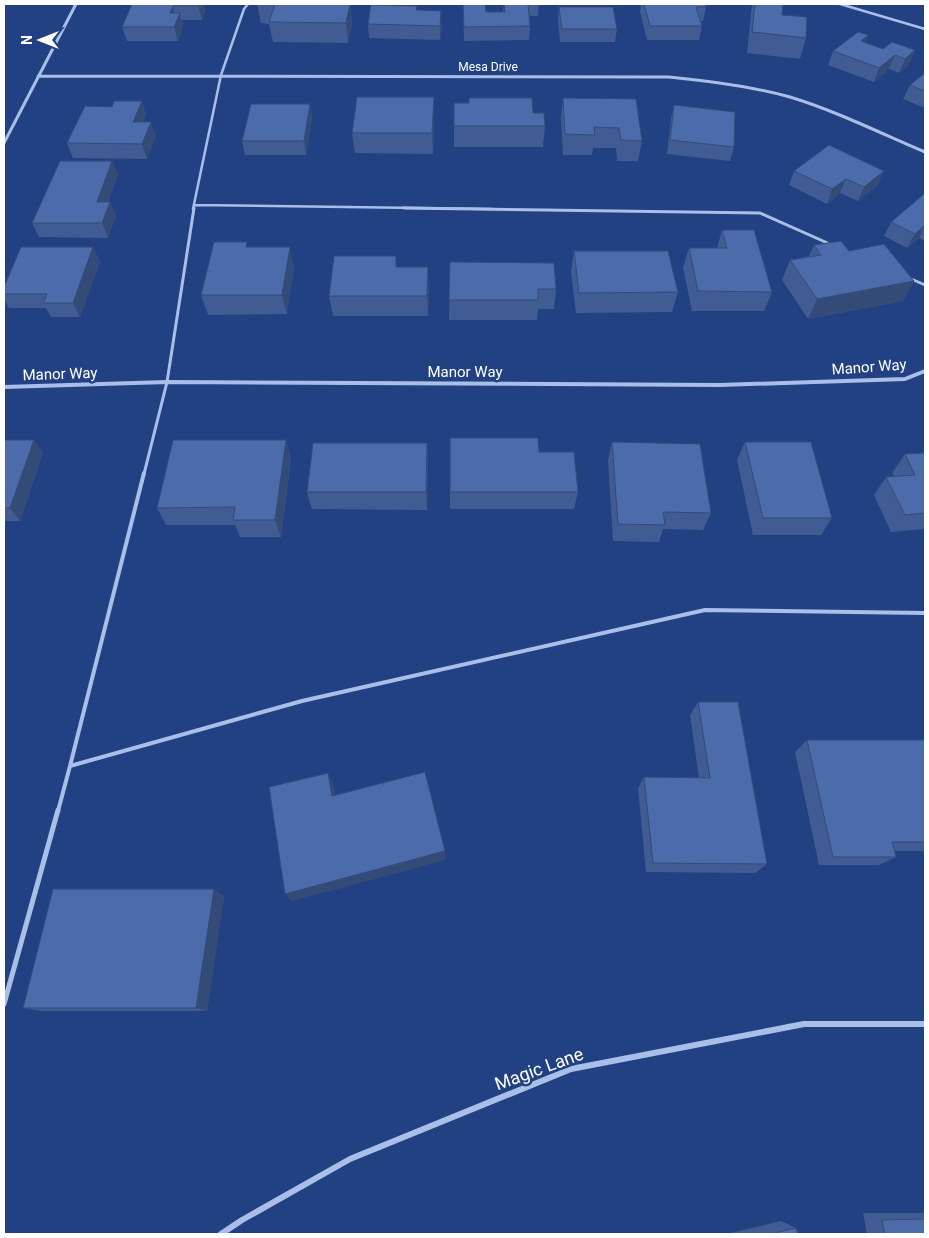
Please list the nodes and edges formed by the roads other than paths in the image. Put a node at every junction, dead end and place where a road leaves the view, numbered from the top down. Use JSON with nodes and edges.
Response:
{"nodes":[{"id":1,"x":76,"y":4,"type":"edge"},
{"id":2,"x":248,"y":4,"type":"edge"},
{"id":3,"x":840,"y":4,"type":"edge"},
{"id":4,"x":925,"y":29,"type":"edge"},
{"id":5,"x":221,"y":75,"type":"junction"},
{"id":6,"x":38,"y":76,"type":"junction"},
{"id":7,"x":4,"y":143,"type":"edge"},
{"id":8,"x":925,"y":152,"type":"edge"},
{"id":9,"x":194,"y":205,"type":"junction"},
{"id":10,"x":838,"y":248,"type":"edge"},
{"id":11,"x":908,"y":278,"type":"edge"},
{"id":12,"x":925,"y":286,"type":"edge"},
{"id":13,"x":925,"y":371,"type":"edge"},
{"id":14,"x":167,"y":382,"type":"junction"},
{"id":15,"x":4,"y":387,"type":"edge"},
{"id":16,"x":925,"y":613,"type":"edge"},
{"id":17,"x":70,"y":766,"type":"junction"},
{"id":18,"x":4,"y":1004,"type":"edge"},
{"id":19,"x":925,"y":1024,"type":"edge"},
{"id":20,"x":221,"y":1234,"type":"edge"}],
"edges":[{"from":1,"to":6,"type":"street"},
{"from":2,"to":5,"type":"lane"},
{"from":3,"to":4,"type":"lane"},
{"from":5,"to":6,"type":"street","name":"Mesa Drive"},
{"from":5,"to":8,"type":"street","name":"Mesa Drive"},
{"from":5,"to":9,"type":"lane"},
{"from":6,"to":7,"type":"street"},
{"from":9,"to":10,"type":"lane"},
{"from":9,"to":14,"type":"lane"},
{"from":11,"to":12,"type":"lane"},
{"from":13,"to":14,"type":"street","name":"Manor Way"},
{"from":14,"to":15,"type":"street","name":"Manor Way"},
{"from":14,"to":17,"type":"lane"},
{"from":16,"to":17,"type":"lane"},
{"from":17,"to":18,"type":"lane"},
{"from":19,"to":20,"type":"street","name":"Magic Lane"}]}
